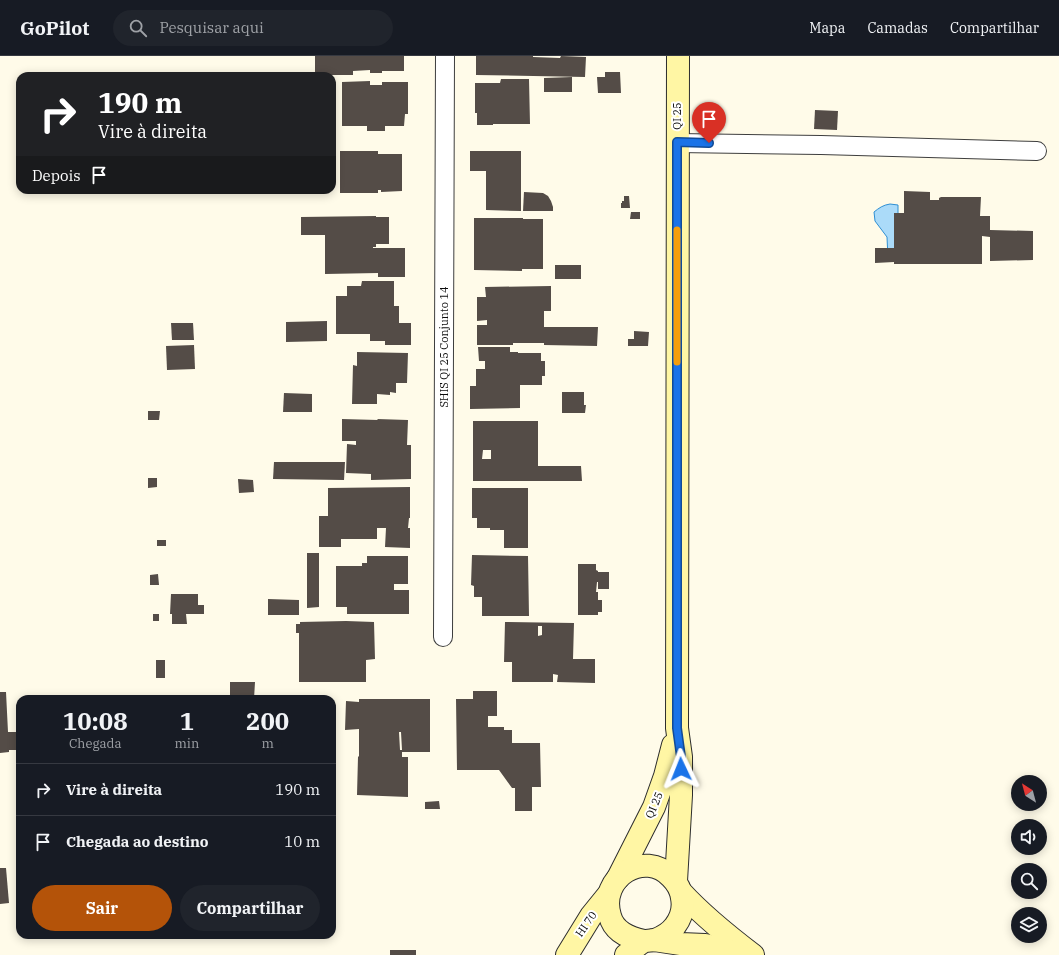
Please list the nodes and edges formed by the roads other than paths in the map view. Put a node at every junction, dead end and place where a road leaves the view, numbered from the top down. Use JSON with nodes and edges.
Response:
{"nodes":[{"id":1,"x":444,"y":56,"type":"edge"},
{"id":2,"x":678,"y":56,"type":"edge"},
{"id":3,"x":677,"y":142,"type":"junction"},
{"id":4,"x":1038,"y":151,"type":"dead end"},
{"id":5,"x":443,"y":637,"type":"dead end"},
{"id":6,"x":677,"y":728,"type":"junction"},
{"id":7,"x":613,"y":886,"type":"junction"},
{"id":8,"x":679,"y":887,"type":"junction"},
{"id":9,"x":649,"y":941,"type":"junction"},
{"id":10,"x":567,"y":955,"type":"edge"},
{"id":11,"x":626,"y":955,"type":"edge"},
{"id":12,"x":744,"y":955,"type":"edge"},
{"id":13,"x":753,"y":955,"type":"edge"}],
"edges":[{"from":1,"to":5,"type":"street","name":"SHIS QI 25 Conjunto 14"},
{"from":2,"to":3,"type":"street","name":"QI 25"},
{"from":3,"to":4,"type":"street"},
{"from":3,"to":6,"type":"street","name":"QI 25"},
{"from":6,"to":7,"type":"street","name":"QI 25"},
{"from":6,"to":8,"type":"street","name":"QI 25"},
{"from":7,"to":8,"type":"street"},
{"from":7,"to":9,"type":"street"},
{"from":7,"to":10,"type":"street","name":"HI 70"},
{"from":8,"to":9,"type":"street"},
{"from":8,"to":13,"type":"street"},
{"from":9,"to":11,"type":"street"},
{"from":9,"to":12,"type":"street"}]}
